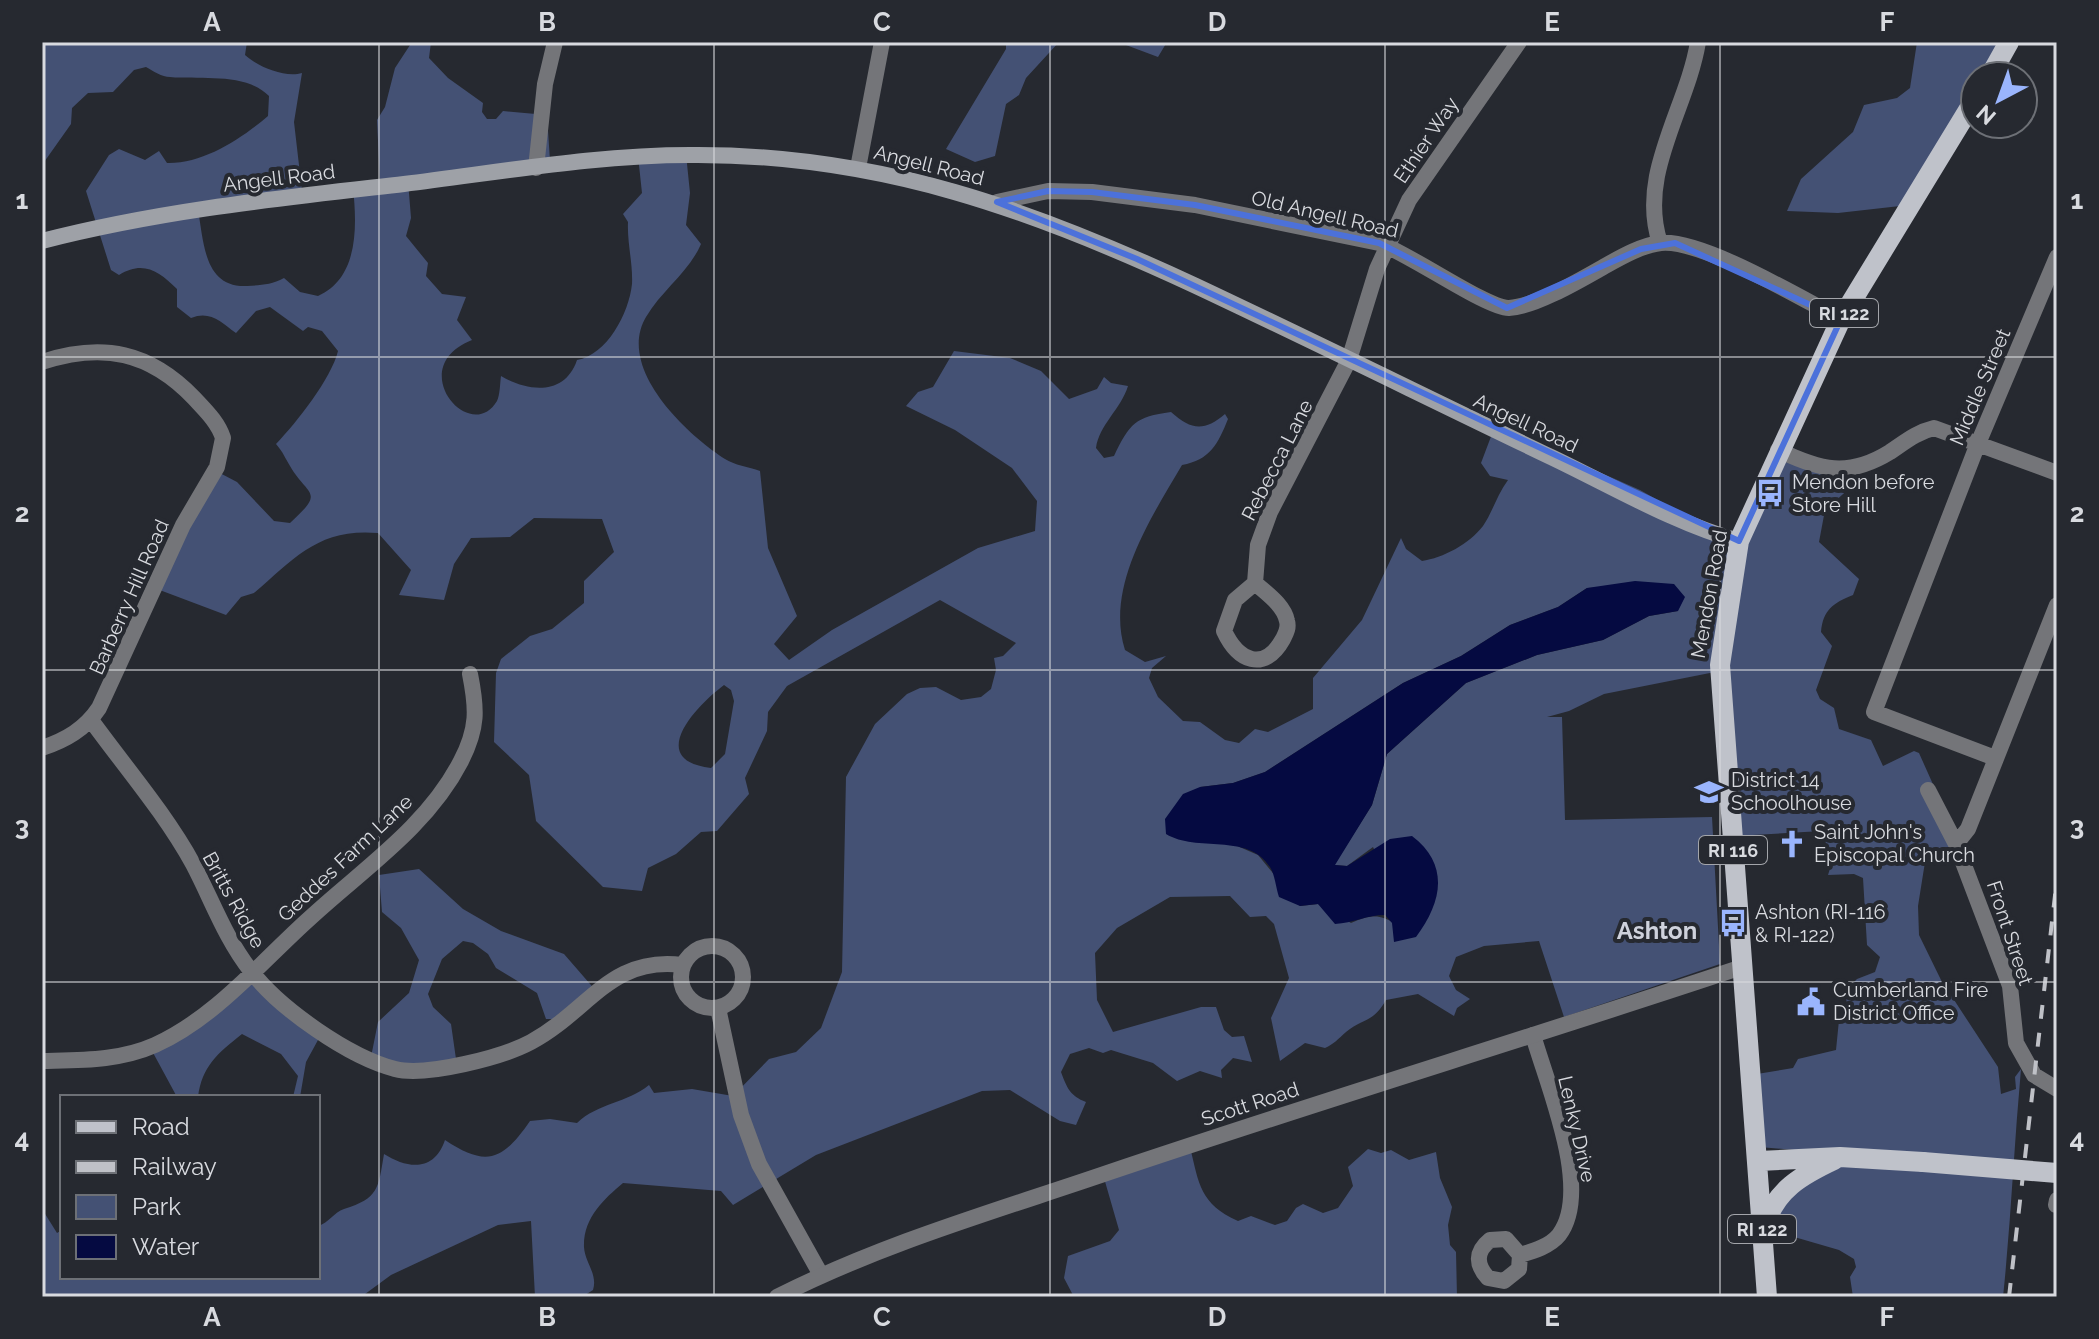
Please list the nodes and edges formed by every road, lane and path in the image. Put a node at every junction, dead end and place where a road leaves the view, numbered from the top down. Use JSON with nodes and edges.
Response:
{"nodes":[{"id":1,"x":555,"y":42,"type":"edge"},
{"id":2,"x":882,"y":42,"type":"edge"},
{"id":3,"x":1519,"y":42,"type":"edge"},
{"id":4,"x":1698,"y":42,"type":"edge"},
{"id":5,"x":2009,"y":42,"type":"edge"},
{"id":6,"x":1999,"y":60,"type":"edge"},
{"id":7,"x":1959,"y":125,"type":"edge"},
{"id":8,"x":536,"y":168,"type":"junction"},
{"id":9,"x":858,"y":168,"type":"junction"},
{"id":10,"x":997,"y":202,"type":"junction"},
{"id":11,"x":42,"y":241,"type":"edge"},
{"id":12,"x":1660,"y":243,"type":"junction"},
{"id":13,"x":1389,"y":247,"type":"junction"},
{"id":14,"x":2057,"y":257,"type":"edge"},
{"id":15,"x":1841,"y":319,"type":"junction"},
{"id":16,"x":1349,"y":360,"type":"junction"},
{"id":17,"x":42,"y":362,"type":"edge"},
{"id":18,"x":1977,"y":446,"type":"junction"},
{"id":19,"x":1778,"y":450,"type":"junction"},
{"id":20,"x":2057,"y":473,"type":"edge"},
{"id":21,"x":1739,"y":541,"type":"junction"},
{"id":22,"x":1255,"y":583,"type":"junction"},
{"id":23,"x":2057,"y":605,"type":"edge"},
{"id":24,"x":470,"y":674,"type":"dead end"},
{"id":25,"x":91,"y":720,"type":"junction"},
{"id":26,"x":42,"y":748,"type":"edge"},
{"id":27,"x":1995,"y":758,"type":"junction"},
{"id":28,"x":1928,"y":790,"type":"dead end"},
{"id":29,"x":1956,"y":844,"type":"junction"},
{"id":30,"x":682,"y":965,"type":"junction"},
{"id":31,"x":1742,"y":967,"type":"junction"},
{"id":32,"x":252,"y":973,"type":"junction"},
{"id":33,"x":718,"y":1008,"type":"junction"},
{"id":34,"x":1533,"y":1035,"type":"junction"},
{"id":35,"x":42,"y":1061,"type":"edge"},
{"id":36,"x":2056,"y":1086,"type":"edge"},
{"id":37,"x":1840,"y":1157,"type":"junction"},
{"id":38,"x":1759,"y":1161,"type":"junction"},
{"id":39,"x":2057,"y":1173,"type":"edge"},
{"id":40,"x":1763,"y":1242,"type":"junction"},
{"id":41,"x":1520,"y":1255,"type":"dead end"},
{"id":42,"x":821,"y":1275,"type":"junction"},
{"id":43,"x":777,"y":1297,"type":"edge"},
{"id":44,"x":1767,"y":1297,"type":"edge"}],
"edges":[{"from":1,"to":8,"type":"street"},
{"from":2,"to":9,"type":"street"},
{"from":3,"to":13,"type":"street","name":"Ethier Way"},
{"from":4,"to":12,"type":"street"},
{"from":5,"to":6,"type":"main road"},
{"from":7,"to":15,"type":"main road","name":"Mendon Road","number":"RI 122"},
{"from":8,"to":9,"type":"main road","name":"Angell Road"},
{"from":8,"to":11,"type":"main road","name":"Angell Road"},
{"from":9,"to":10,"type":"main road","name":"Angell Road"},
{"from":10,"to":13,"type":"street","name":"Old Angell Road"},
{"from":10,"to":16,"type":"main road","name":"Angell Road"},
{"from":12,"to":13,"type":"street","name":"Old Angell Road"},
{"from":12,"to":15,"type":"street"},
{"from":13,"to":16,"type":"street","name":"Ethier Way"},
{"from":14,"to":18,"type":"street","name":"Middle Street"},
{"from":15,"to":19,"type":"main road","name":"Mendon Road","number":"RI 122"},
{"from":16,"to":21,"type":"main road","name":"Angell Road"},
{"from":16,"to":22,"type":"street","name":"Rebecca Lane"},
{"from":17,"to":25,"type":"street","name":"Barberry Hill Road"},
{"from":18,"to":19,"type":"street"},
{"from":18,"to":20,"type":"street"},
{"from":18,"to":27,"type":"street","name":"Middle Street"},
{"from":19,"to":21,"type":"main road","name":"Mendon Road","number":"RI 122"},
{"from":21,"to":31,"type":"main road","name":"Mendon Road","number":"RI 116"},
{"from":22,"to":22,"type":"street"},
{"from":23,"to":27,"type":"street"},
{"from":24,"to":32,"type":"street","name":"Geddes Farm Lane"},
{"from":25,"to":26,"type":"street","name":"Barberry Hill Road"},
{"from":25,"to":32,"type":"street","name":"Britts Ridge"},
{"from":27,"to":29,"type":"street"},
{"from":28,"to":29,"type":"street","name":"Front Street"},
{"from":29,"to":36,"type":"street","name":"Front Street"},
{"from":30,"to":32,"type":"street","name":"Britts Ridge"},
{"from":30,"to":33,"type":"street"},
{"from":30,"to":33,"type":"street"},
{"from":31,"to":34,"type":"street","name":"Scott Road"},
{"from":31,"to":38,"type":"main road","name":"Mendon Road","number":"RI 116"},
{"from":32,"to":35,"type":"street","name":"Geddes Farm Lane"},
{"from":33,"to":42,"type":"street"},
{"from":34,"to":41,"type":"street","name":"Lenky Drive"},
{"from":34,"to":42,"type":"street","name":"Scott Road"},
{"from":37,"to":38,"type":"main road"},
{"from":37,"to":39,"type":"main road","bridge":true},
{"from":37,"to":40,"type":"main road"},
{"from":38,"to":40,"type":"main road","name":"Mendon Road","number":"RI 122"},
{"from":40,"to":44,"type":"main road","name":"Mendon Road","number":"RI 122"},
{"from":42,"to":43,"type":"street","name":"Scott Road"}]}
